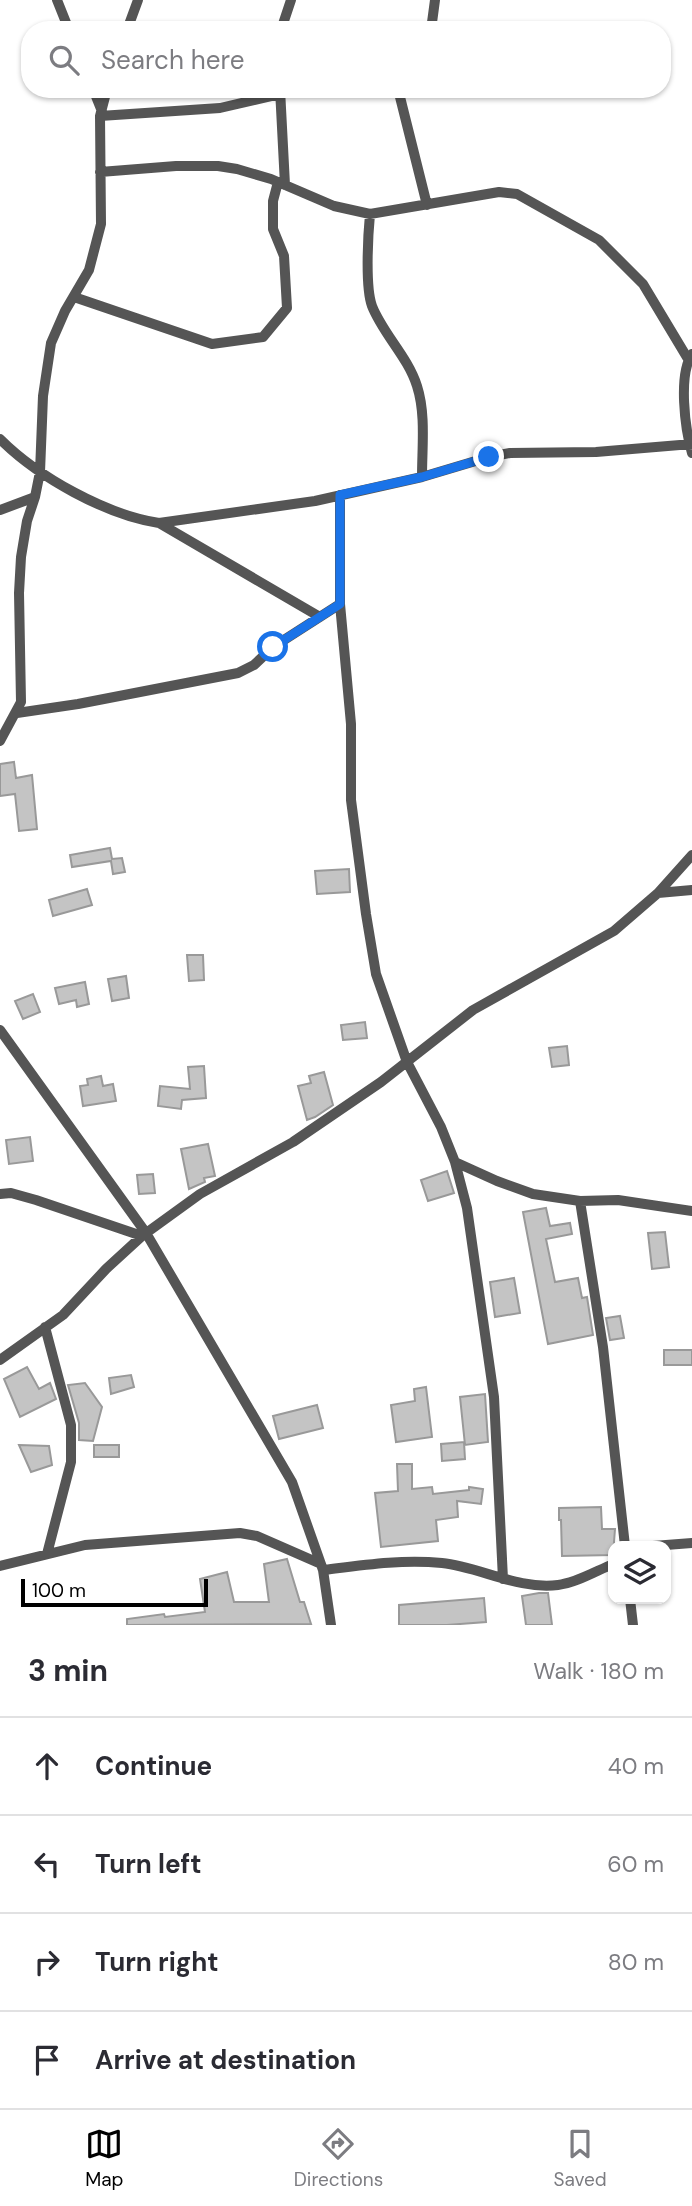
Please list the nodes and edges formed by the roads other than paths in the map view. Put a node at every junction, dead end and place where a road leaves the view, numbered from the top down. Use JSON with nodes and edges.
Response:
{"nodes":[{"id":1,"x":57,"y":0,"type":"edge"},
{"id":2,"x":138,"y":0,"type":"edge"},
{"id":3,"x":291,"y":0,"type":"edge"},
{"id":4,"x":435,"y":0,"type":"edge"},
{"id":5,"x":65,"y":21,"type":"edge"},
{"id":6,"x":130,"y":21,"type":"edge"},
{"id":7,"x":284,"y":21,"type":"edge"},
{"id":8,"x":432,"y":21,"type":"edge"},
{"id":9,"x":96,"y":98,"type":"edge"},
{"id":10,"x":104,"y":98,"type":"edge"},
{"id":11,"x":257,"y":98,"type":"edge"},
{"id":12,"x":279,"y":98,"type":"edge"},
{"id":13,"x":400,"y":98,"type":"edge"},
{"id":14,"x":100,"y":112,"type":"junction"},
{"id":15,"x":100,"y":172,"type":"junction"},
{"id":16,"x":282,"y":184,"type":"junction"},
{"id":17,"x":427,"y":205,"type":"junction"},
{"id":18,"x":370,"y":214,"type":"junction"},
{"id":19,"x":74,"y":297,"type":"junction"},
{"id":20,"x":690,"y":356,"type":"edge"},
{"id":21,"x":0,"y":439,"type":"edge"},
{"id":22,"x":691,"y":447,"type":"edge"},
{"id":23,"x":40,"y":472,"type":"junction"},
{"id":24,"x":422,"y":477,"type":"junction"},
{"id":25,"x":340,"y":495,"type":"junction"},
{"id":26,"x":35,"y":498,"type":"junction"},
{"id":27,"x":0,"y":510,"type":"edge"},
{"id":28,"x":159,"y":523,"type":"junction"},
{"id":29,"x":340,"y":604,"type":"junction"},
{"id":30,"x":320,"y":617,"type":"junction"},
{"id":31,"x":17,"y":713,"type":"junction"},
{"id":32,"x":0,"y":741,"type":"edge"},
{"id":33,"x":692,"y":855,"type":"edge"},
{"id":34,"x":692,"y":890,"type":"edge"},
{"id":35,"x":658,"y":893,"type":"junction"},
{"id":36,"x":0,"y":1032,"type":"edge"},
{"id":37,"x":407,"y":1062,"type":"junction"},
{"id":38,"x":455,"y":1162,"type":"junction"},
{"id":39,"x":0,"y":1194,"type":"edge"},
{"id":40,"x":580,"y":1201,"type":"junction"},
{"id":41,"x":692,"y":1211,"type":"edge"},
{"id":42,"x":144,"y":1235,"type":"junction"},
{"id":43,"x":45,"y":1327,"type":"junction"},
{"id":44,"x":1,"y":1359,"type":"edge"},
{"id":45,"x":624,"y":1541,"type":"edge"},
{"id":46,"x":692,"y":1543,"type":"edge"},
{"id":47,"x":671,"y":1545,"type":"edge"},
{"id":48,"x":47,"y":1554,"type":"junction"},
{"id":49,"x":0,"y":1566,"type":"edge"},
{"id":50,"x":608,"y":1566,"type":"edge"},
{"id":51,"x":322,"y":1567,"type":"junction"},
{"id":52,"x":503,"y":1579,"type":"junction"},
{"id":53,"x":631,"y":1604,"type":"edge"},
{"id":54,"x":331,"y":1625,"type":"edge"},
{"id":55,"x":633,"y":1625,"type":"edge"}],
"edges":[{"from":1,"to":5,"type":"street"},
{"from":2,"to":6,"type":"street"},
{"from":3,"to":7,"type":"street"},
{"from":4,"to":8,"type":"street"},
{"from":9,"to":14,"type":"street"},
{"from":10,"to":14,"type":"street"},
{"from":11,"to":14,"type":"street"},
{"from":12,"to":16,"type":"street"},
{"from":13,"to":17,"type":"street"},
{"from":14,"to":15,"type":"street"},
{"from":15,"to":16,"type":"street"},
{"from":15,"to":19,"type":"street"},
{"from":16,"to":18,"type":"street"},
{"from":16,"to":19,"type":"street"},
{"from":17,"to":18,"type":"street"},
{"from":17,"to":20,"type":"street"},
{"from":18,"to":24,"type":"street"},
{"from":19,"to":23,"type":"street"},
{"from":20,"to":22,"type":"street"},
{"from":21,"to":23,"type":"street"},
{"from":22,"to":24,"type":"street"},
{"from":23,"to":26,"type":"street"},
{"from":23,"to":28,"type":"street"},
{"from":24,"to":25,"type":"street"},
{"from":25,"to":28,"type":"street"},
{"from":25,"to":29,"type":"street"},
{"from":26,"to":27,"type":"street"},
{"from":26,"to":31,"type":"street"},
{"from":28,"to":30,"type":"street"},
{"from":29,"to":30,"type":"street"},
{"from":29,"to":37,"type":"street"},
{"from":30,"to":31,"type":"street"},
{"from":31,"to":32,"type":"street"},
{"from":33,"to":35,"type":"street"},
{"from":34,"to":35,"type":"street"},
{"from":35,"to":37,"type":"street"},
{"from":36,"to":42,"type":"street"},
{"from":37,"to":38,"type":"street"},
{"from":37,"to":42,"type":"street"},
{"from":38,"to":40,"type":"street"},
{"from":38,"to":52,"type":"street"},
{"from":39,"to":42,"type":"street"},
{"from":40,"to":41,"type":"street"},
{"from":40,"to":45,"type":"street"},
{"from":42,"to":43,"type":"street"},
{"from":42,"to":51,"type":"street"},
{"from":43,"to":44,"type":"street"},
{"from":43,"to":48,"type":"street"},
{"from":46,"to":47,"type":"street"},
{"from":48,"to":49,"type":"street"},
{"from":48,"to":51,"type":"street"},
{"from":50,"to":52,"type":"street"},
{"from":51,"to":52,"type":"street"},
{"from":51,"to":54,"type":"street"},
{"from":53,"to":55,"type":"street"}]}
